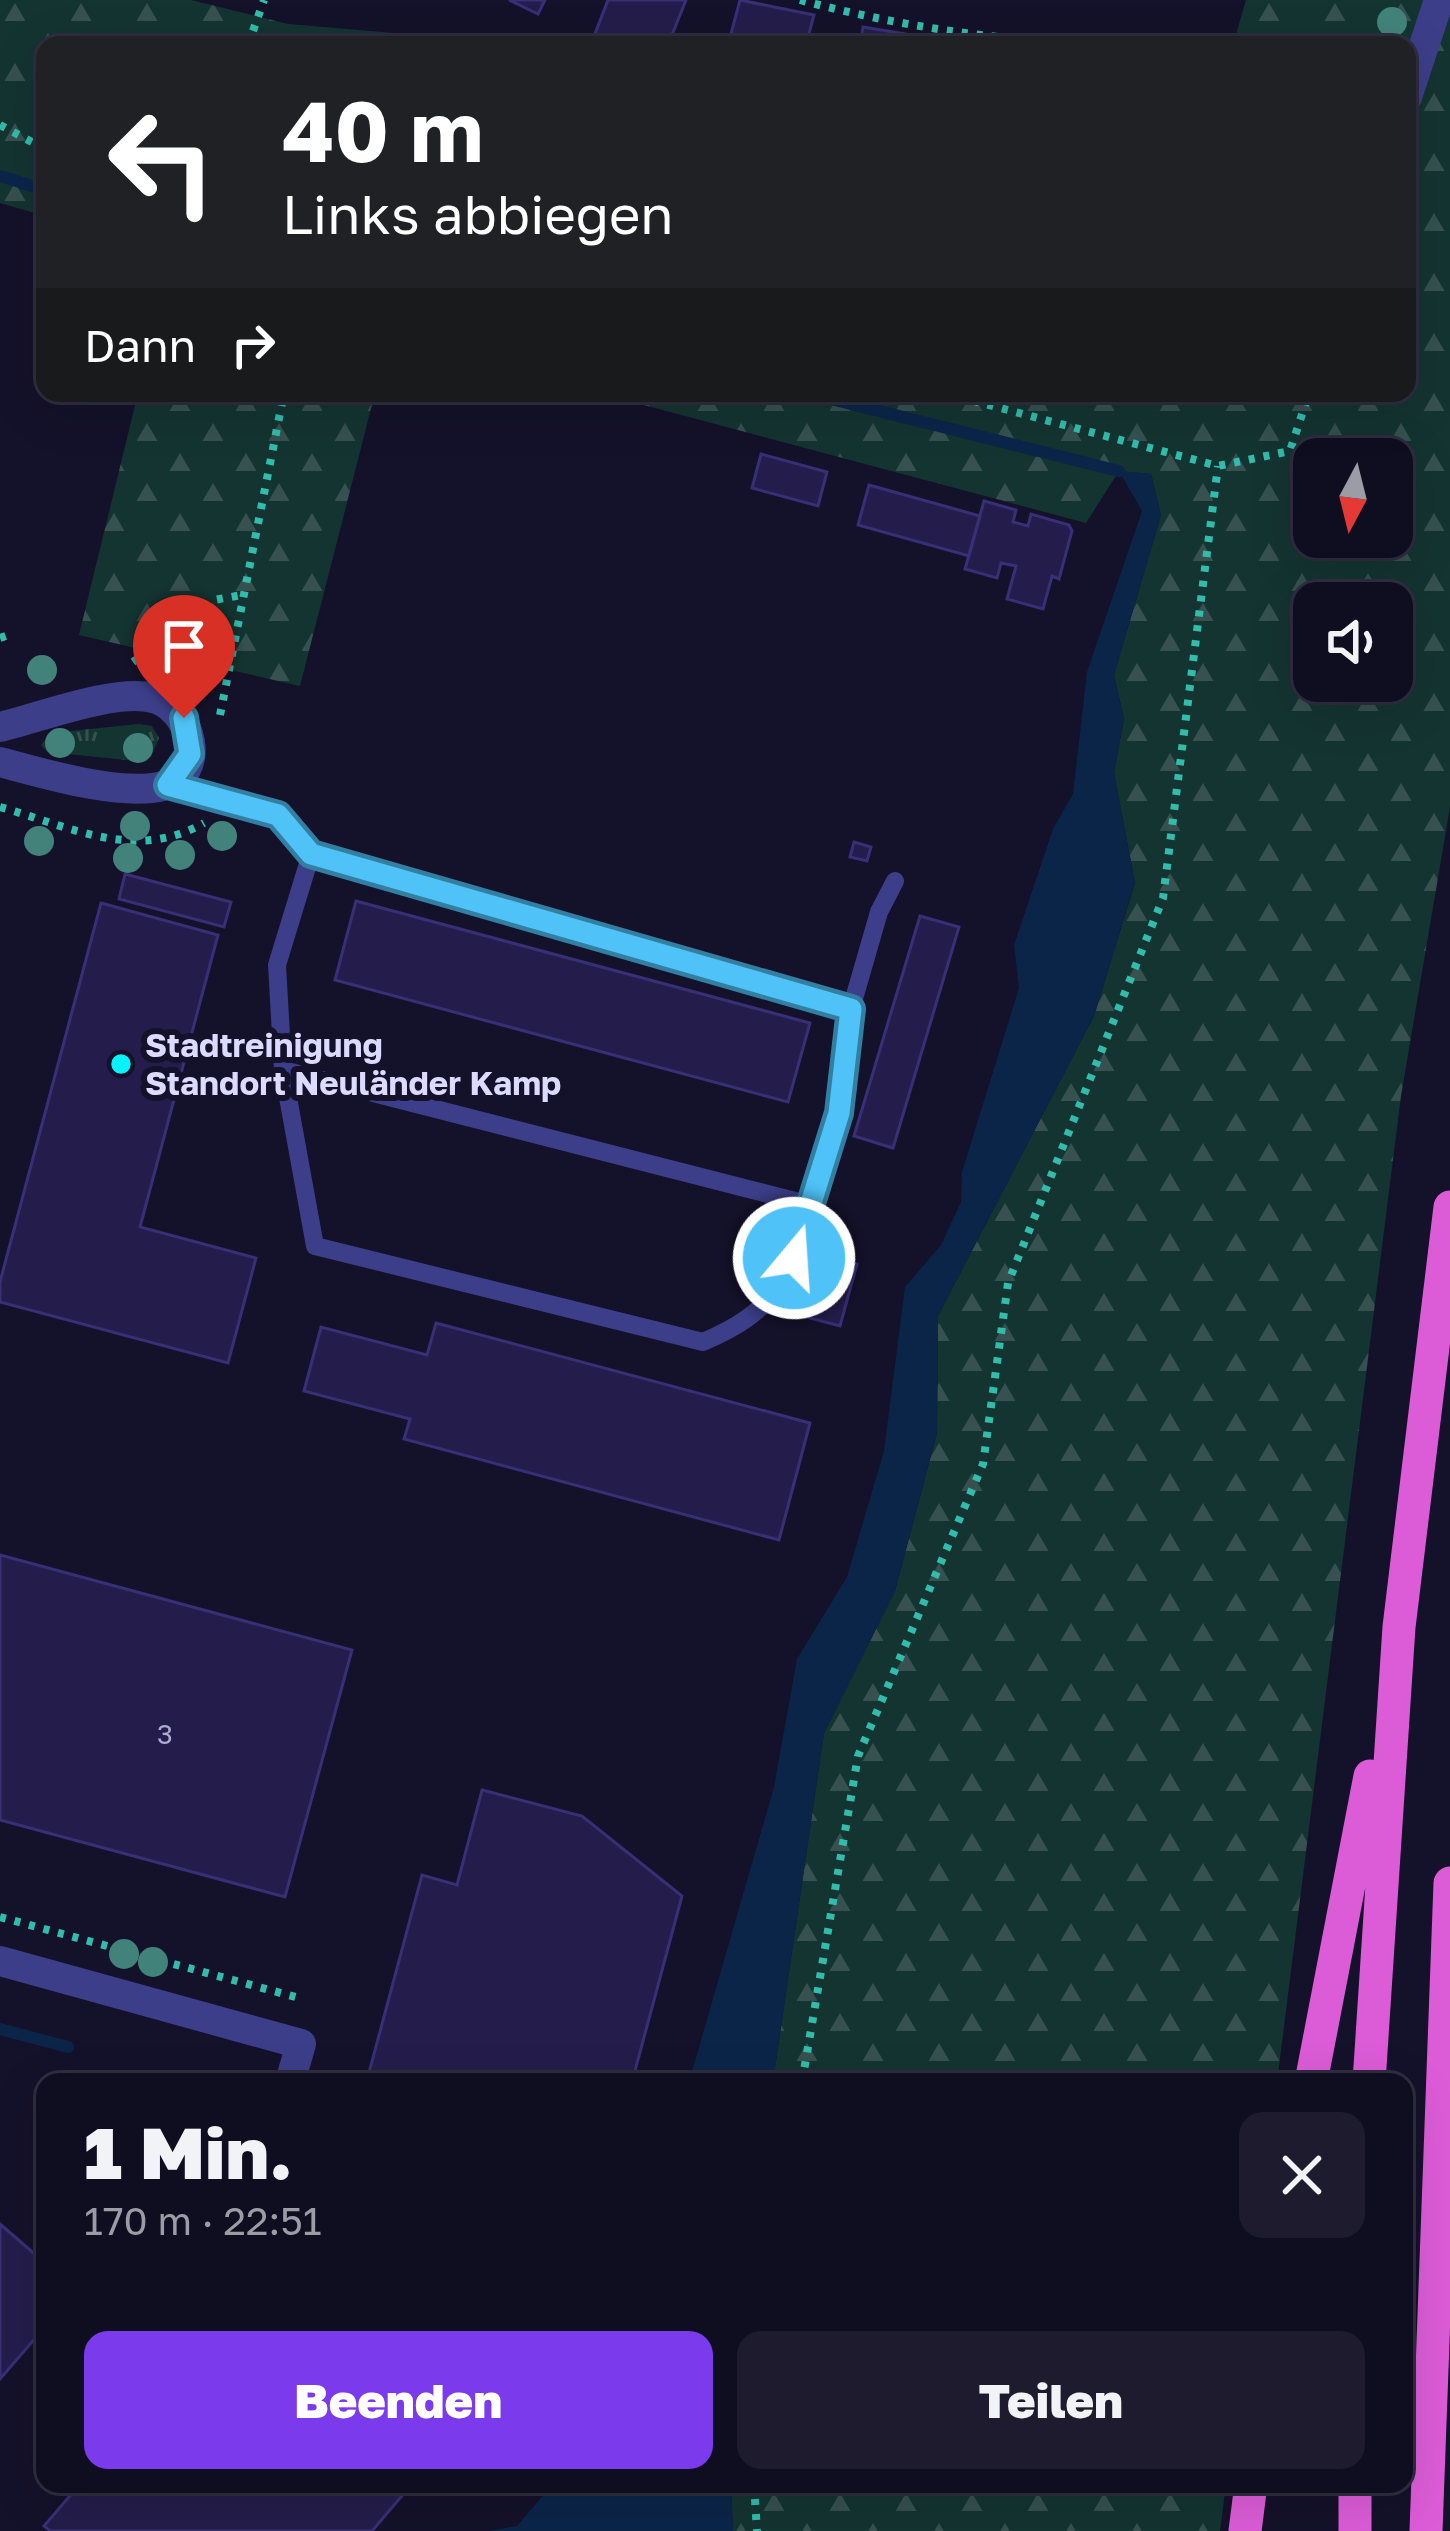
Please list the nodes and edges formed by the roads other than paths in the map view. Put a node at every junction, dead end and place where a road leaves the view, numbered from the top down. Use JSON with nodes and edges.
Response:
{"nodes":[{"id":1,"x":1439,"y":0,"type":"edge"},
{"id":2,"x":1416,"y":70,"type":"edge"},
{"id":3,"x":0,"y":727,"type":"edge"},
{"id":4,"x":0,"y":762,"type":"edge"},
{"id":5,"x":168,"y":785,"type":"junction"},
{"id":6,"x":311,"y":854,"type":"junction"},
{"id":7,"x":896,"y":881,"type":"dead end"},
{"id":8,"x":851,"y":1009,"type":"junction"},
{"id":9,"x":283,"y":1070,"type":"junction"},
{"id":10,"x":811,"y":1205,"type":"junction"},
{"id":11,"x":1450,"y":1207,"type":"edge"},
{"id":12,"x":1400,"y":1628,"type":"junction"},
{"id":13,"x":1450,"y":1883,"type":"edge"},
{"id":14,"x":0,"y":1961,"type":"edge"},
{"id":15,"x":293,"y":2073,"type":"edge"},
{"id":16,"x":1313,"y":2073,"type":"edge"},
{"id":17,"x":1370,"y":2073,"type":"edge"},
{"id":18,"x":1250,"y":2493,"type":"edge"},
{"id":19,"x":1355,"y":2493,"type":"edge"},
{"id":20,"x":1246,"y":2531,"type":"edge"},
{"id":21,"x":1355,"y":2531,"type":"edge"},
{"id":22,"x":1426,"y":2531,"type":"edge"}],
"edges":[{"from":1,"to":2,"type":"street"},
{"from":3,"to":5,"type":"street"},
{"from":4,"to":5,"type":"street"},
{"from":5,"to":6,"type":"lane"},
{"from":6,"to":8,"type":"lane"},
{"from":6,"to":9,"type":"lane"},
{"from":7,"to":8,"type":"lane"},
{"from":8,"to":10,"type":"lane"},
{"from":9,"to":10,"type":"lane"},
{"from":9,"to":10,"type":"lane"},
{"from":11,"to":12,"type":"highway"},
{"from":12,"to":16,"type":"highway"},
{"from":12,"to":17,"type":"highway"},
{"from":13,"to":22,"type":"highway"},
{"from":14,"to":15,"type":"street"},
{"from":18,"to":20,"type":"highway"},
{"from":19,"to":21,"type":"highway"}]}
